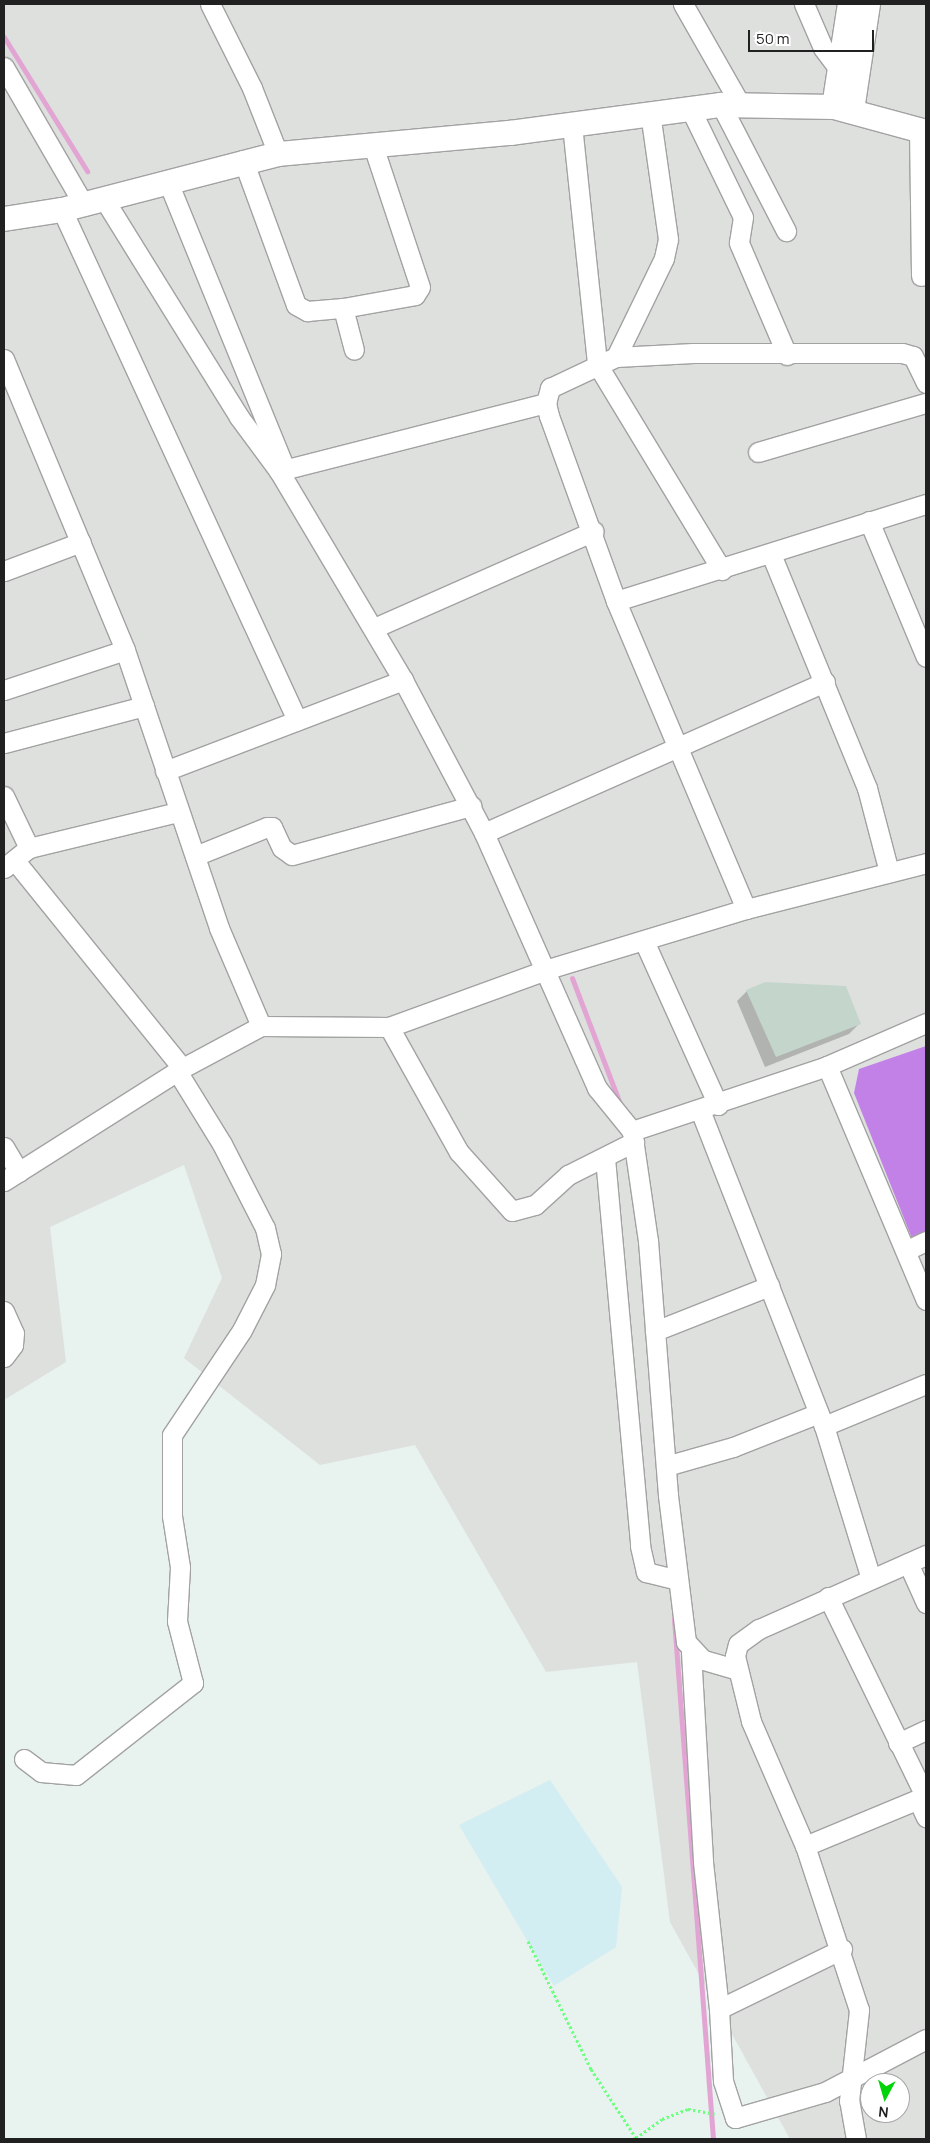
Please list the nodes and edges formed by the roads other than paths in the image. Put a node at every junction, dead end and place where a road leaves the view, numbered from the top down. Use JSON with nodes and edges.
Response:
{"nodes":[{"id":1,"x":210,"y":4,"type":"edge"},
{"id":2,"x":684,"y":4,"type":"edge"},
{"id":3,"x":804,"y":4,"type":"edge"},
{"id":4,"x":850,"y":4,"type":"edge"},
{"id":5,"x":868,"y":4,"type":"edge"},
{"id":6,"x":4,"y":67,"type":"edge"},
{"id":7,"x":839,"y":69,"type":"junction"},
{"id":8,"x":730,"y":104,"type":"junction"},
{"id":9,"x":690,"y":108,"type":"junction"},
{"id":10,"x":843,"y":108,"type":"junction"},
{"id":11,"x":650,"y":114,"type":"junction"},
{"id":12,"x":572,"y":125,"type":"junction"},
{"id":13,"x":922,"y":131,"type":"edge"},
{"id":14,"x":373,"y":146,"type":"junction"},
{"id":15,"x":278,"y":154,"type":"junction"},
{"id":16,"x":243,"y":160,"type":"junction"},
{"id":17,"x":168,"y":182,"type":"junction"},
{"id":18,"x":83,"y":204,"type":"junction"},
{"id":19,"x":4,"y":219,"type":"edge"},
{"id":20,"x":786,"y":231,"type":"dead end"},
{"id":21,"x":921,"y":276,"type":"dead end"},
{"id":22,"x":343,"y":308,"type":"junction"},
{"id":23,"x":354,"y":350,"type":"dead end"},
{"id":24,"x":787,"y":355,"type":"junction"},
{"id":25,"x":616,"y":357,"type":"junction"},
{"id":26,"x":4,"y":359,"type":"edge"},
{"id":27,"x":597,"y":364,"type":"junction"},
{"id":28,"x":926,"y":383,"type":"edge"},
{"id":29,"x":12,"y":399,"type":"edge"},
{"id":30,"x":926,"y":403,"type":"edge"},
{"id":31,"x":546,"y":404,"type":"junction"},
{"id":32,"x":758,"y":452,"type":"dead end"},
{"id":33,"x":282,"y":470,"type":"junction"},
{"id":34,"x":926,"y":504,"type":"edge"},
{"id":35,"x":869,"y":521,"type":"junction"},
{"id":36,"x":594,"y":531,"type":"junction"},
{"id":37,"x":81,"y":542,"type":"junction"},
{"id":38,"x":772,"y":554,"type":"junction"},
{"id":39,"x":722,"y":570,"type":"junction"},
{"id":40,"x":4,"y":571,"type":"edge"},
{"id":41,"x":616,"y":601,"type":"junction"},
{"id":42,"x":374,"y":628,"type":"junction"},
{"id":43,"x":125,"y":650,"type":"junction"},
{"id":44,"x":926,"y":657,"type":"edge"},
{"id":45,"x":404,"y":680,"type":"junction"},
{"id":46,"x":825,"y":682,"type":"junction"},
{"id":47,"x":4,"y":690,"type":"edge"},
{"id":48,"x":144,"y":706,"type":"junction"},
{"id":49,"x":297,"y":720,"type":"junction"},
{"id":50,"x":4,"y":743,"type":"edge"},
{"id":51,"x":676,"y":748,"type":"junction"},
{"id":52,"x":165,"y":771,"type":"junction"},
{"id":53,"x":4,"y":796,"type":"edge"},
{"id":54,"x":471,"y":806,"type":"junction"},
{"id":55,"x":178,"y":812,"type":"junction"},
{"id":56,"x":484,"y":832,"type":"junction"},
{"id":57,"x":195,"y":856,"type":"junction"},
{"id":58,"x":16,"y":859,"type":"edge"},
{"id":59,"x":926,"y":863,"type":"edge"},
{"id":60,"x":889,"y":872,"type":"junction"},
{"id":61,"x":746,"y":909,"type":"junction"},
{"id":62,"x":644,"y":941,"type":"junction"},
{"id":63,"x":548,"y":969,"type":"junction"},
{"id":64,"x":926,"y":1023,"type":"edge"},
{"id":65,"x":261,"y":1026,"type":"junction"},
{"id":66,"x":389,"y":1027,"type":"junction"},
{"id":67,"x":827,"y":1066,"type":"junction"},
{"id":68,"x":179,"y":1070,"type":"junction"},
{"id":69,"x":709,"y":1108,"type":"junction"},
{"id":70,"x":633,"y":1136,"type":"junction"},
{"id":71,"x":4,"y":1147,"type":"edge"},
{"id":72,"x":604,"y":1158,"type":"junction"},
{"id":73,"x":11,"y":1176,"type":"edge"},
{"id":74,"x":926,"y":1241,"type":"edge"},
{"id":75,"x":907,"y":1250,"type":"junction"},
{"id":76,"x":769,"y":1286,"type":"junction"},
{"id":77,"x":926,"y":1300,"type":"edge"},
{"id":78,"x":4,"y":1311,"type":"edge"},
{"id":79,"x":655,"y":1331,"type":"junction"},
{"id":80,"x":4,"y":1357,"type":"edge"},
{"id":81,"x":926,"y":1384,"type":"edge"},
{"id":82,"x":822,"y":1420,"type":"junction"},
{"id":83,"x":666,"y":1466,"type":"junction"},
{"id":84,"x":926,"y":1555,"type":"edge"},
{"id":85,"x":908,"y":1563,"type":"junction"},
{"id":86,"x":871,"y":1579,"type":"junction"},
{"id":87,"x":677,"y":1580,"type":"junction"},
{"id":88,"x":828,"y":1597,"type":"junction"},
{"id":89,"x":926,"y":1603,"type":"edge"},
{"id":90,"x":691,"y":1652,"type":"junction"},
{"id":91,"x":735,"y":1669,"type":"junction"},
{"id":92,"x":926,"y":1730,"type":"edge"},
{"id":93,"x":898,"y":1743,"type":"junction"},
{"id":94,"x":24,"y":1758,"type":"dead end"},
{"id":95,"x":923,"y":1797,"type":"edge"},
{"id":96,"x":926,"y":1817,"type":"edge"},
{"id":97,"x":805,"y":1846,"type":"junction"},
{"id":98,"x":842,"y":1949,"type":"junction"},
{"id":99,"x":718,"y":2009,"type":"junction"},
{"id":100,"x":926,"y":2039,"type":"edge"},
{"id":101,"x":852,"y":2079,"type":"junction"},
{"id":102,"x":856,"y":2139,"type":"edge"}],
"edges":[{"from":1,"to":15,"type":"street"},
{"from":2,"to":8,"type":"street"},
{"from":3,"to":7,"type":"street"},
{"from":4,"to":7,"type":"street"},
{"from":5,"to":10,"type":"street"},
{"from":6,"to":18,"type":"street"},
{"from":7,"to":10,"type":"street"},
{"from":8,"to":9,"type":"street"},
{"from":8,"to":10,"type":"street"},
{"from":8,"to":20,"type":"street"},
{"from":9,"to":11,"type":"street"},
{"from":9,"to":24,"type":"street"},
{"from":10,"to":13,"type":"street"},
{"from":11,"to":12,"type":"street"},
{"from":11,"to":25,"type":"street"},
{"from":12,"to":14,"type":"street"},
{"from":12,"to":27,"type":"street"},
{"from":13,"to":21,"type":"street"},
{"from":14,"to":15,"type":"street"},
{"from":14,"to":22,"type":"street"},
{"from":15,"to":16,"type":"street"},
{"from":16,"to":17,"type":"street"},
{"from":16,"to":22,"type":"street"},
{"from":17,"to":18,"type":"street"},
{"from":17,"to":33,"type":"street"},
{"from":18,"to":19,"type":"street"},
{"from":18,"to":33,"type":"street"},
{"from":18,"to":49,"type":"street"},
{"from":22,"to":23,"type":"street"},
{"from":24,"to":25,"type":"street"},
{"from":24,"to":28,"type":"street"},
{"from":25,"to":27,"type":"street"},
{"from":26,"to":29,"type":"street"},
{"from":27,"to":31,"type":"street"},
{"from":27,"to":39,"type":"street"},
{"from":29,"to":37,"type":"street"},
{"from":30,"to":32,"type":"street"},
{"from":31,"to":33,"type":"street"},
{"from":31,"to":36,"type":"street"},
{"from":33,"to":42,"type":"street"},
{"from":34,"to":35,"type":"street"},
{"from":35,"to":38,"type":"street"},
{"from":35,"to":44,"type":"street"},
{"from":36,"to":41,"type":"street"},
{"from":36,"to":42,"type":"street"},
{"from":37,"to":40,"type":"street"},
{"from":37,"to":43,"type":"street"},
{"from":38,"to":39,"type":"street"},
{"from":38,"to":46,"type":"street"},
{"from":39,"to":41,"type":"street"},
{"from":41,"to":51,"type":"street"},
{"from":42,"to":45,"type":"street"},
{"from":43,"to":47,"type":"street"},
{"from":43,"to":48,"type":"street"},
{"from":45,"to":49,"type":"street"},
{"from":45,"to":54,"type":"street"},
{"from":46,"to":51,"type":"street"},
{"from":46,"to":60,"type":"street"},
{"from":48,"to":50,"type":"street"},
{"from":48,"to":52,"type":"street"},
{"from":49,"to":52,"type":"street"},
{"from":51,"to":56,"type":"street"},
{"from":51,"to":61,"type":"street"},
{"from":52,"to":55,"type":"street"},
{"from":53,"to":58,"type":"street"},
{"from":54,"to":56,"type":"street"},
{"from":54,"to":57,"type":"street"},
{"from":55,"to":57,"type":"street"},
{"from":55,"to":58,"type":"street"},
{"from":56,"to":63,"type":"street"},
{"from":57,"to":65,"type":"street"},
{"from":58,"to":68,"type":"street"},
{"from":59,"to":60,"type":"street"},
{"from":60,"to":61,"type":"street"},
{"from":61,"to":62,"type":"street"},
{"from":62,"to":63,"type":"street"},
{"from":62,"to":69,"type":"street"},
{"from":63,"to":66,"type":"street"},
{"from":63,"to":70,"type":"street"},
{"from":64,"to":67,"type":"street"},
{"from":65,"to":66,"type":"street"},
{"from":65,"to":68,"type":"street"},
{"from":66,"to":72,"type":"street"},
{"from":67,"to":69,"type":"street"},
{"from":67,"to":75,"type":"street"},
{"from":68,"to":73,"type":"street"},
{"from":68,"to":94,"type":"street"},
{"from":69,"to":70,"type":"street"},
{"from":69,"to":76,"type":"street"},
{"from":70,"to":72,"type":"street"},
{"from":70,"to":79,"type":"street"},
{"from":71,"to":73,"type":"street"},
{"from":72,"to":87,"type":"street"},
{"from":74,"to":75,"type":"street"},
{"from":75,"to":77,"type":"street"},
{"from":76,"to":79,"type":"street"},
{"from":76,"to":82,"type":"street"},
{"from":78,"to":80,"type":"street"},
{"from":79,"to":83,"type":"street"},
{"from":81,"to":82,"type":"street"},
{"from":82,"to":83,"type":"street"},
{"from":82,"to":86,"type":"street"},
{"from":83,"to":87,"type":"street"},
{"from":84,"to":85,"type":"street"},
{"from":85,"to":86,"type":"street"},
{"from":85,"to":89,"type":"street"},
{"from":86,"to":88,"type":"street"},
{"from":87,"to":90,"type":"street"},
{"from":88,"to":91,"type":"street"},
{"from":88,"to":93,"type":"street"},
{"from":90,"to":91,"type":"street"},
{"from":90,"to":99,"type":"street"},
{"from":91,"to":97,"type":"street"},
{"from":92,"to":93,"type":"street"},
{"from":93,"to":95,"type":"street"},
{"from":95,"to":96,"type":"street"},
{"from":95,"to":97,"type":"street"},
{"from":97,"to":98,"type":"street"},
{"from":98,"to":99,"type":"street"},
{"from":98,"to":101,"type":"street"},
{"from":99,"to":101,"type":"street"},
{"from":100,"to":101,"type":"street"},
{"from":101,"to":102,"type":"street"}]}
